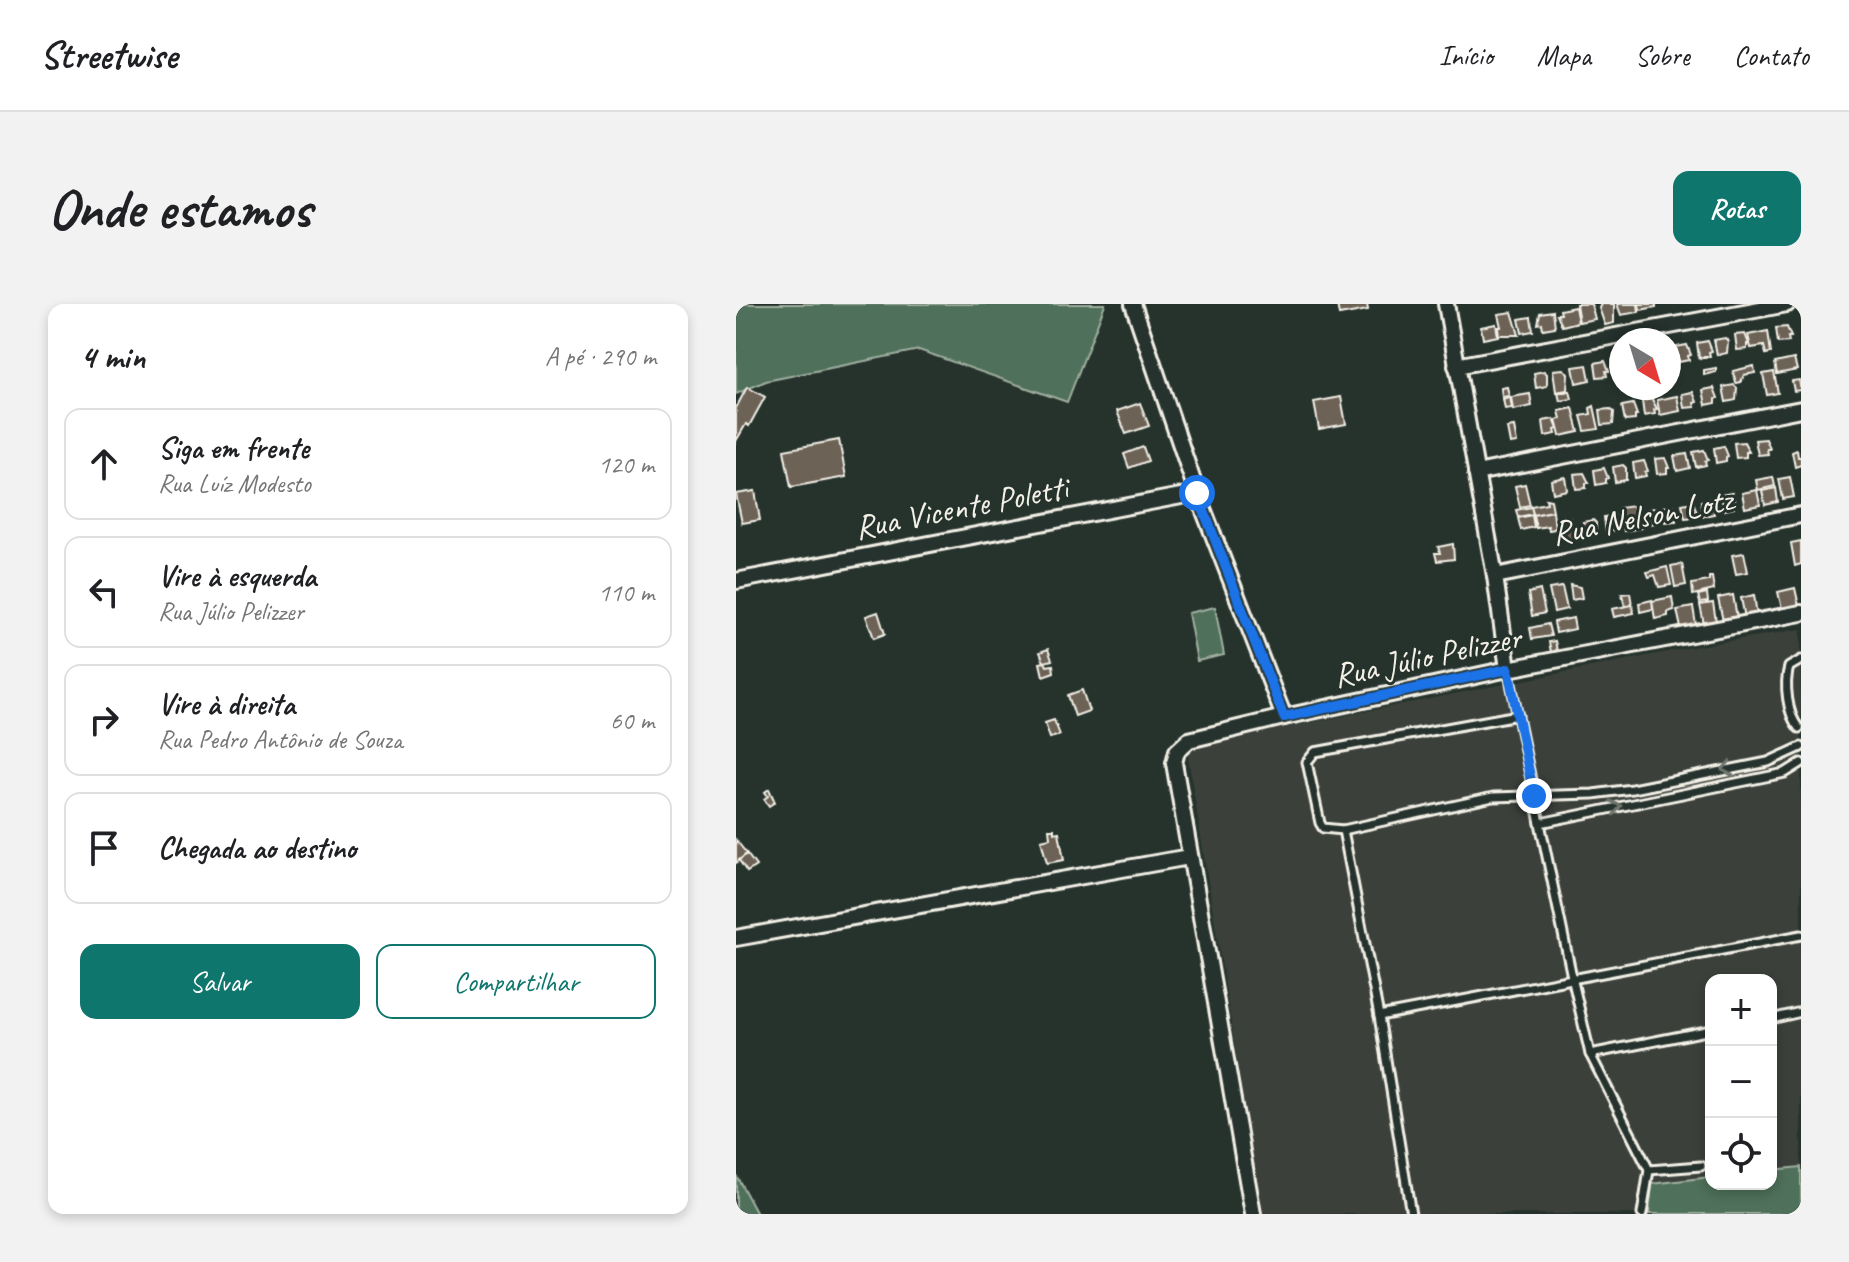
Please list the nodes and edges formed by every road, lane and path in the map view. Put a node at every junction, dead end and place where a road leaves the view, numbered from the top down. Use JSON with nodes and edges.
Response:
{"nodes":[{"id":1,"x":1133,"y":304,"type":"edge"},
{"id":2,"x":1446,"y":304,"type":"edge"},
{"id":3,"x":1787,"y":304,"type":"edge"},
{"id":4,"x":1456,"y":366,"type":"junction"},
{"id":5,"x":1801,"y":409,"type":"edge"},
{"id":6,"x":1476,"y":473,"type":"junction"},
{"id":7,"x":1197,"y":493,"type":"junction"},
{"id":8,"x":1801,"y":515,"type":"edge"},
{"id":9,"x":1495,"y":576,"type":"junction"},
{"id":10,"x":736,"y":581,"type":"edge"},
{"id":11,"x":1801,"y":613,"type":"edge"},
{"id":12,"x":1801,"y":660,"type":"edge"},
{"id":13,"x":1508,"y":669,"type":"junction"},
{"id":14,"x":1518,"y":715,"type":"junction"},
{"id":15,"x":1284,"y":717,"type":"junction"},
{"id":16,"x":1800,"y":726,"type":"edge"},
{"id":17,"x":1801,"y":744,"type":"edge"},
{"id":18,"x":1801,"y":763,"type":"edge"},
{"id":19,"x":1534,"y":796,"type":"junction"},
{"id":20,"x":1540,"y":823,"type":"junction"},
{"id":21,"x":1343,"y":830,"type":"junction"},
{"id":22,"x":1189,"y":857,"type":"junction"},
{"id":23,"x":1801,"y":935,"type":"edge"},
{"id":24,"x":736,"y":938,"type":"edge"},
{"id":25,"x":1572,"y":977,"type":"junction"},
{"id":26,"x":1801,"y":1012,"type":"edge"},
{"id":27,"x":1379,"y":1016,"type":"junction"},
{"id":28,"x":1777,"y":1018,"type":"edge"},
{"id":29,"x":1705,"y":1031,"type":"edge"},
{"id":30,"x":1590,"y":1054,"type":"junction"},
{"id":31,"x":1701,"y":1166,"type":"dead end"},
{"id":32,"x":1649,"y":1170,"type":"junction"},
{"id":33,"x":1253,"y":1214,"type":"edge"},
{"id":34,"x":1411,"y":1214,"type":"edge"},
{"id":35,"x":1642,"y":1214,"type":"edge"}],
"edges":[{"from":1,"to":7,"type":"street"},
{"from":2,"to":4,"type":"street"},
{"from":3,"to":4,"type":"street"},
{"from":4,"to":6,"type":"street"},
{"from":5,"to":6,"type":"street"},
{"from":6,"to":9,"type":"street"},
{"from":7,"to":10,"type":"street","name":"Rua Vicente Poletti"},
{"from":7,"to":15,"type":"street"},
{"from":8,"to":9,"type":"street","name":"Rua Nelson Lotz"},
{"from":9,"to":13,"type":"street"},
{"from":11,"to":13,"type":"street","name":"Rua Júlio Pelizzer"},
{"from":12,"to":16,"type":"lane"},
{"from":13,"to":14,"type":"lane"},
{"from":13,"to":15,"type":"street","name":"Rua Júlio Pelizzer"},
{"from":14,"to":19,"type":"lane"},
{"from":14,"to":21,"type":"lane"},
{"from":15,"to":22,"type":"street","name":"Rua Júlio Pelizzer"},
{"from":16,"to":17,"type":"lane"},
{"from":17,"to":19,"type":"lane","one_way":true},
{"from":20,"to":18,"type":"lane","one_way":true},
{"from":19,"to":20,"type":"lane"},
{"from":19,"to":21,"type":"lane"},
{"from":20,"to":25,"type":"lane"},
{"from":21,"to":27,"type":"lane"},
{"from":22,"to":24,"type":"street"},
{"from":22,"to":33,"type":"street"},
{"from":23,"to":25,"type":"lane"},
{"from":25,"to":27,"type":"lane"},
{"from":25,"to":30,"type":"lane"},
{"from":26,"to":28,"type":"lane"},
{"from":27,"to":34,"type":"lane"},
{"from":29,"to":30,"type":"lane"},
{"from":30,"to":32,"type":"lane"},
{"from":31,"to":32,"type":"lane"},
{"from":32,"to":35,"type":"lane"}]}
